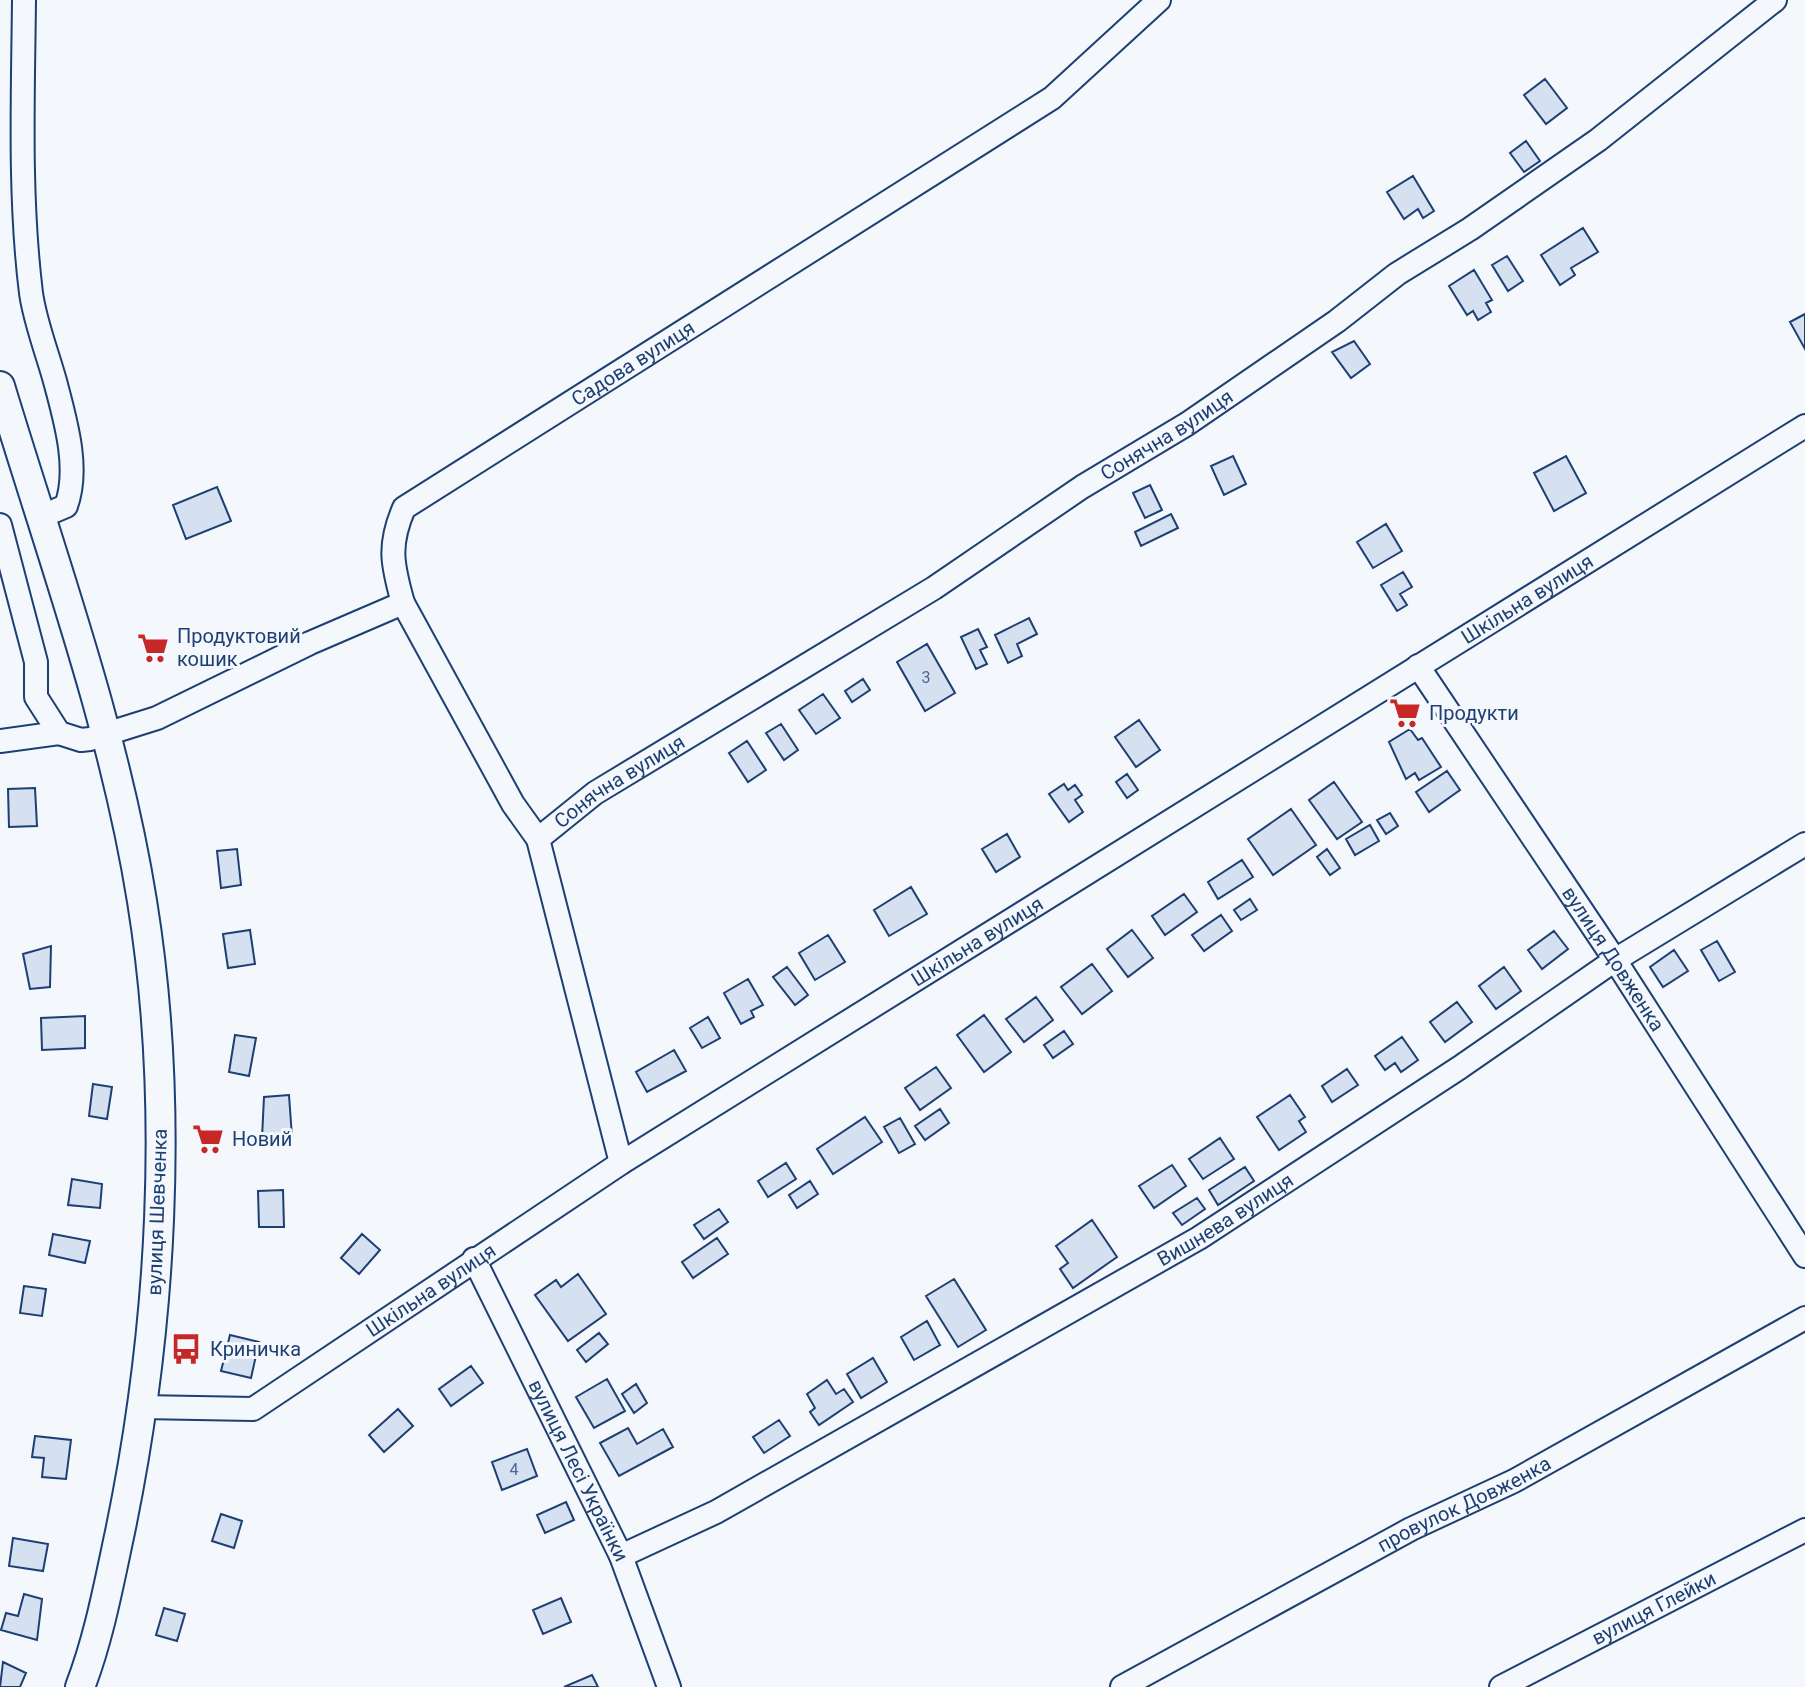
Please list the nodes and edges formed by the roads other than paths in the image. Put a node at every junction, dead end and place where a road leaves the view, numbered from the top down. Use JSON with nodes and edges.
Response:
{"nodes":[{"id":1,"x":24,"y":0,"type":"edge"},
{"id":2,"x":1159,"y":0,"type":"edge"},
{"id":3,"x":1775,"y":0,"type":"edge"},
{"id":4,"x":0,"y":386,"type":"edge"},
{"id":5,"x":1805,"y":426,"type":"edge"},
{"id":6,"x":40,"y":517,"type":"junction"},
{"id":7,"x":0,"y":525,"type":"edge"},
{"id":8,"x":403,"y":603,"type":"junction"},
{"id":9,"x":1418,"y":666,"type":"junction"},
{"id":10,"x":59,"y":733,"type":"junction"},
{"id":11,"x":104,"y":735,"type":"junction"},
{"id":12,"x":0,"y":741,"type":"edge"},
{"id":13,"x":538,"y":839,"type":"junction"},
{"id":14,"x":1805,"y":844,"type":"edge"},
{"id":15,"x":1615,"y":960,"type":"junction"},
{"id":16,"x":621,"y":1163,"type":"junction"},
{"id":17,"x":1805,"y":1256,"type":"edge"},
{"id":18,"x":474,"y":1259,"type":"junction"},
{"id":19,"x":1805,"y":1318,"type":"edge"},
{"id":20,"x":141,"y":1407,"type":"junction"},
{"id":21,"x":1805,"y":1530,"type":"edge"},
{"id":22,"x":621,"y":1556,"type":"junction"},
{"id":23,"x":80,"y":1687,"type":"edge"},
{"id":24,"x":669,"y":1687,"type":"edge"},
{"id":25,"x":1122,"y":1687,"type":"edge"},
{"id":26,"x":1501,"y":1687,"type":"edge"}],
"edges":[{"from":1,"to":6,"type":"street"},
{"from":2,"to":8,"type":"street","name":"Садова вулиця"},
{"from":3,"to":13,"type":"street","name":"Сонячна вулиця"},
{"from":4,"to":6,"type":"main road","name":"вулиця Шевченка"},
{"from":5,"to":9,"type":"street","name":"Шкільна вулиця"},
{"from":6,"to":11,"type":"main road","name":"вулиця Шевченка"},
{"from":7,"to":10,"type":"street"},
{"from":8,"to":11,"type":"street"},
{"from":8,"to":13,"type":"street","name":"Садова вулиця"},
{"from":9,"to":15,"type":"street","name":"вулиця Довженка"},
{"from":9,"to":16,"type":"street","name":"Шкільна вулиця"},
{"from":10,"to":11,"type":"street"},
{"from":10,"to":12,"type":"street"},
{"from":11,"to":20,"type":"main road","name":"вулиця Шевченка"},
{"from":13,"to":16,"type":"street"},
{"from":14,"to":15,"type":"street","name":"Вишнева вулиця"},
{"from":15,"to":17,"type":"street","name":"вулиця Довженка"},
{"from":15,"to":22,"type":"street","name":"Вишнева вулиця"},
{"from":16,"to":18,"type":"street","name":"Шкільна вулиця"},
{"from":18,"to":20,"type":"street","name":"Шкільна вулиця"},
{"from":18,"to":22,"type":"street","name":"вулиця Лесі Українки"},
{"from":19,"to":25,"type":"street","name":"провулок Довженка"},
{"from":20,"to":23,"type":"main road","name":"вулиця Шевченка"},
{"from":21,"to":26,"type":"street","name":"вулиця Глейки"},
{"from":22,"to":24,"type":"street","name":"вулиця Лесі Українки"}]}
